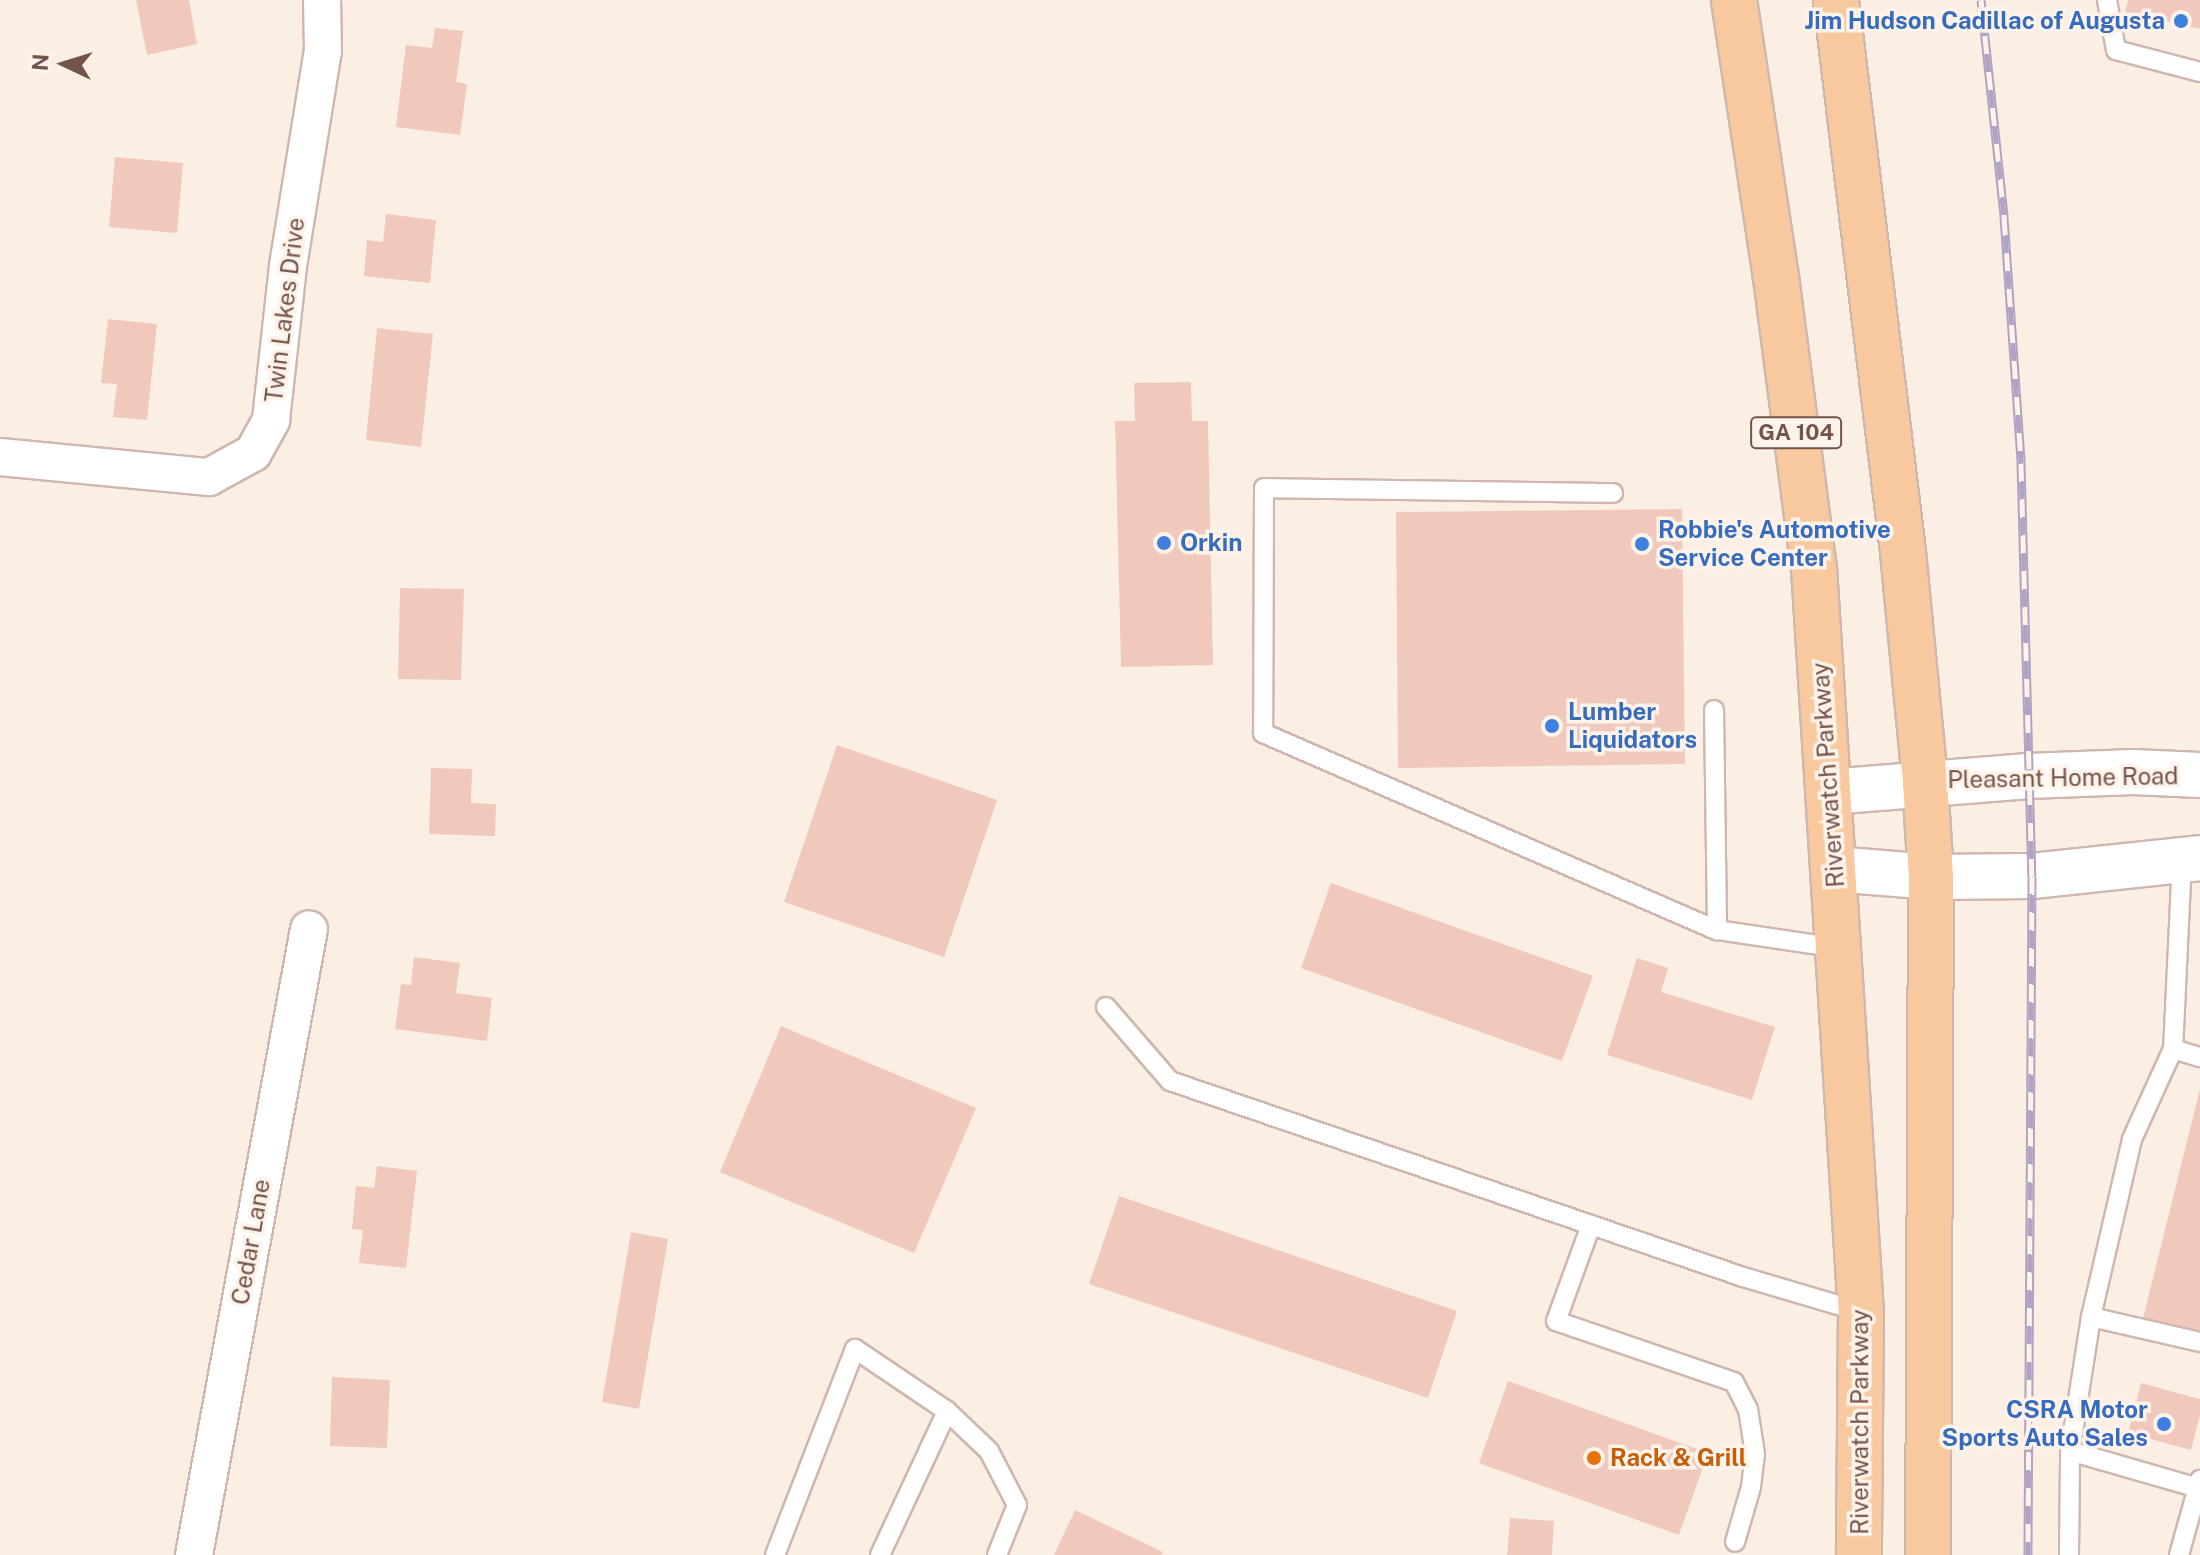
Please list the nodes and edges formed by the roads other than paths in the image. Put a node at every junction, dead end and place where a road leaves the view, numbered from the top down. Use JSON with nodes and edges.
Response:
{"nodes":[{"id":1,"x":322,"y":0,"type":"edge"},
{"id":2,"x":1734,"y":0,"type":"edge"},
{"id":3,"x":1836,"y":0,"type":"edge"},
{"id":4,"x":2107,"y":0,"type":"edge"},
{"id":5,"x":2200,"y":72,"type":"edge"},
{"id":6,"x":0,"y":457,"type":"edge"},
{"id":7,"x":1613,"y":493,"type":"dead end"},
{"id":8,"x":1714,"y":710,"type":"dead end"},
{"id":9,"x":2200,"y":775,"type":"edge"},
{"id":10,"x":1925,"y":782,"type":"junction"},
{"id":11,"x":1829,"y":792,"type":"junction"},
{"id":12,"x":2191,"y":858,"type":"edge"},
{"id":13,"x":1834,"y":869,"type":"junction"},
{"id":14,"x":1931,"y":877,"type":"junction"},
{"id":15,"x":309,"y":929,"type":"dead end"},
{"id":16,"x":1717,"y":930,"type":"junction"},
{"id":17,"x":1839,"y":948,"type":"junction"},
{"id":18,"x":1106,"y":1007,"type":"dead end"},
{"id":19,"x":2173,"y":1049,"type":"junction"},
{"id":20,"x":2200,"y":1057,"type":"edge"},
{"id":21,"x":1591,"y":1225,"type":"junction"},
{"id":22,"x":1861,"y":1312,"type":"junction"},
{"id":23,"x":2091,"y":1317,"type":"junction"},
{"id":24,"x":2200,"y":1342,"type":"edge"},
{"id":25,"x":947,"y":1411,"type":"junction"},
{"id":26,"x":2070,"y":1451,"type":"junction"},
{"id":27,"x":2199,"y":1484,"type":"edge"},
{"id":28,"x":1735,"y":1542,"type":"dead end"},
{"id":29,"x":194,"y":1555,"type":"edge"},
{"id":30,"x":775,"y":1555,"type":"edge"},
{"id":31,"x":880,"y":1555,"type":"edge"},
{"id":32,"x":997,"y":1555,"type":"edge"},
{"id":33,"x":1859,"y":1555,"type":"edge"},
{"id":34,"x":1928,"y":1555,"type":"edge"},
{"id":35,"x":2069,"y":1555,"type":"edge"},
{"id":36,"x":2179,"y":1555,"type":"edge"}],
"edges":[{"from":1,"to":6,"type":"street","name":"Twin Lakes Drive"},
{"from":2,"to":11,"type":"main road","name":"Riverwatch Parkway","number":"GA 104"},
{"from":3,"to":10,"type":"main road"},
{"from":4,"to":5,"type":"lane"},
{"from":7,"to":16,"type":"lane"},
{"from":8,"to":16,"type":"lane"},
{"from":9,"to":10,"type":"main road","name":"Pleasant Home Road"},
{"from":10,"to":11,"type":"main road","name":"Pleasant Home Road"},
{"from":10,"to":14,"type":"main road"},
{"from":11,"to":13,"type":"main road","name":"Riverwatch Parkway","number":"GA 104"},
{"from":12,"to":14,"type":"main road"},
{"from":12,"to":19,"type":"lane"},
{"from":13,"to":14,"type":"main road"},
{"from":13,"to":17,"type":"main road","name":"Riverwatch Parkway"},
{"from":14,"to":34,"type":"main road"},
{"from":15,"to":29,"type":"street","name":"Cedar Lane"},
{"from":16,"to":17,"type":"lane"},
{"from":17,"to":22,"type":"main road","name":"Riverwatch Parkway"},
{"from":18,"to":21,"type":"lane"},
{"from":19,"to":20,"type":"lane"},
{"from":19,"to":23,"type":"lane"},
{"from":21,"to":22,"type":"lane"},
{"from":21,"to":28,"type":"lane"},
{"from":22,"to":33,"type":"main road","name":"Riverwatch Parkway"},
{"from":23,"to":24,"type":"lane"},
{"from":23,"to":26,"type":"lane"},
{"from":25,"to":30,"type":"lane"},
{"from":25,"to":31,"type":"lane"},
{"from":25,"to":32,"type":"lane"},
{"from":26,"to":27,"type":"lane"},
{"from":26,"to":35,"type":"lane"},
{"from":27,"to":36,"type":"lane"}]}
